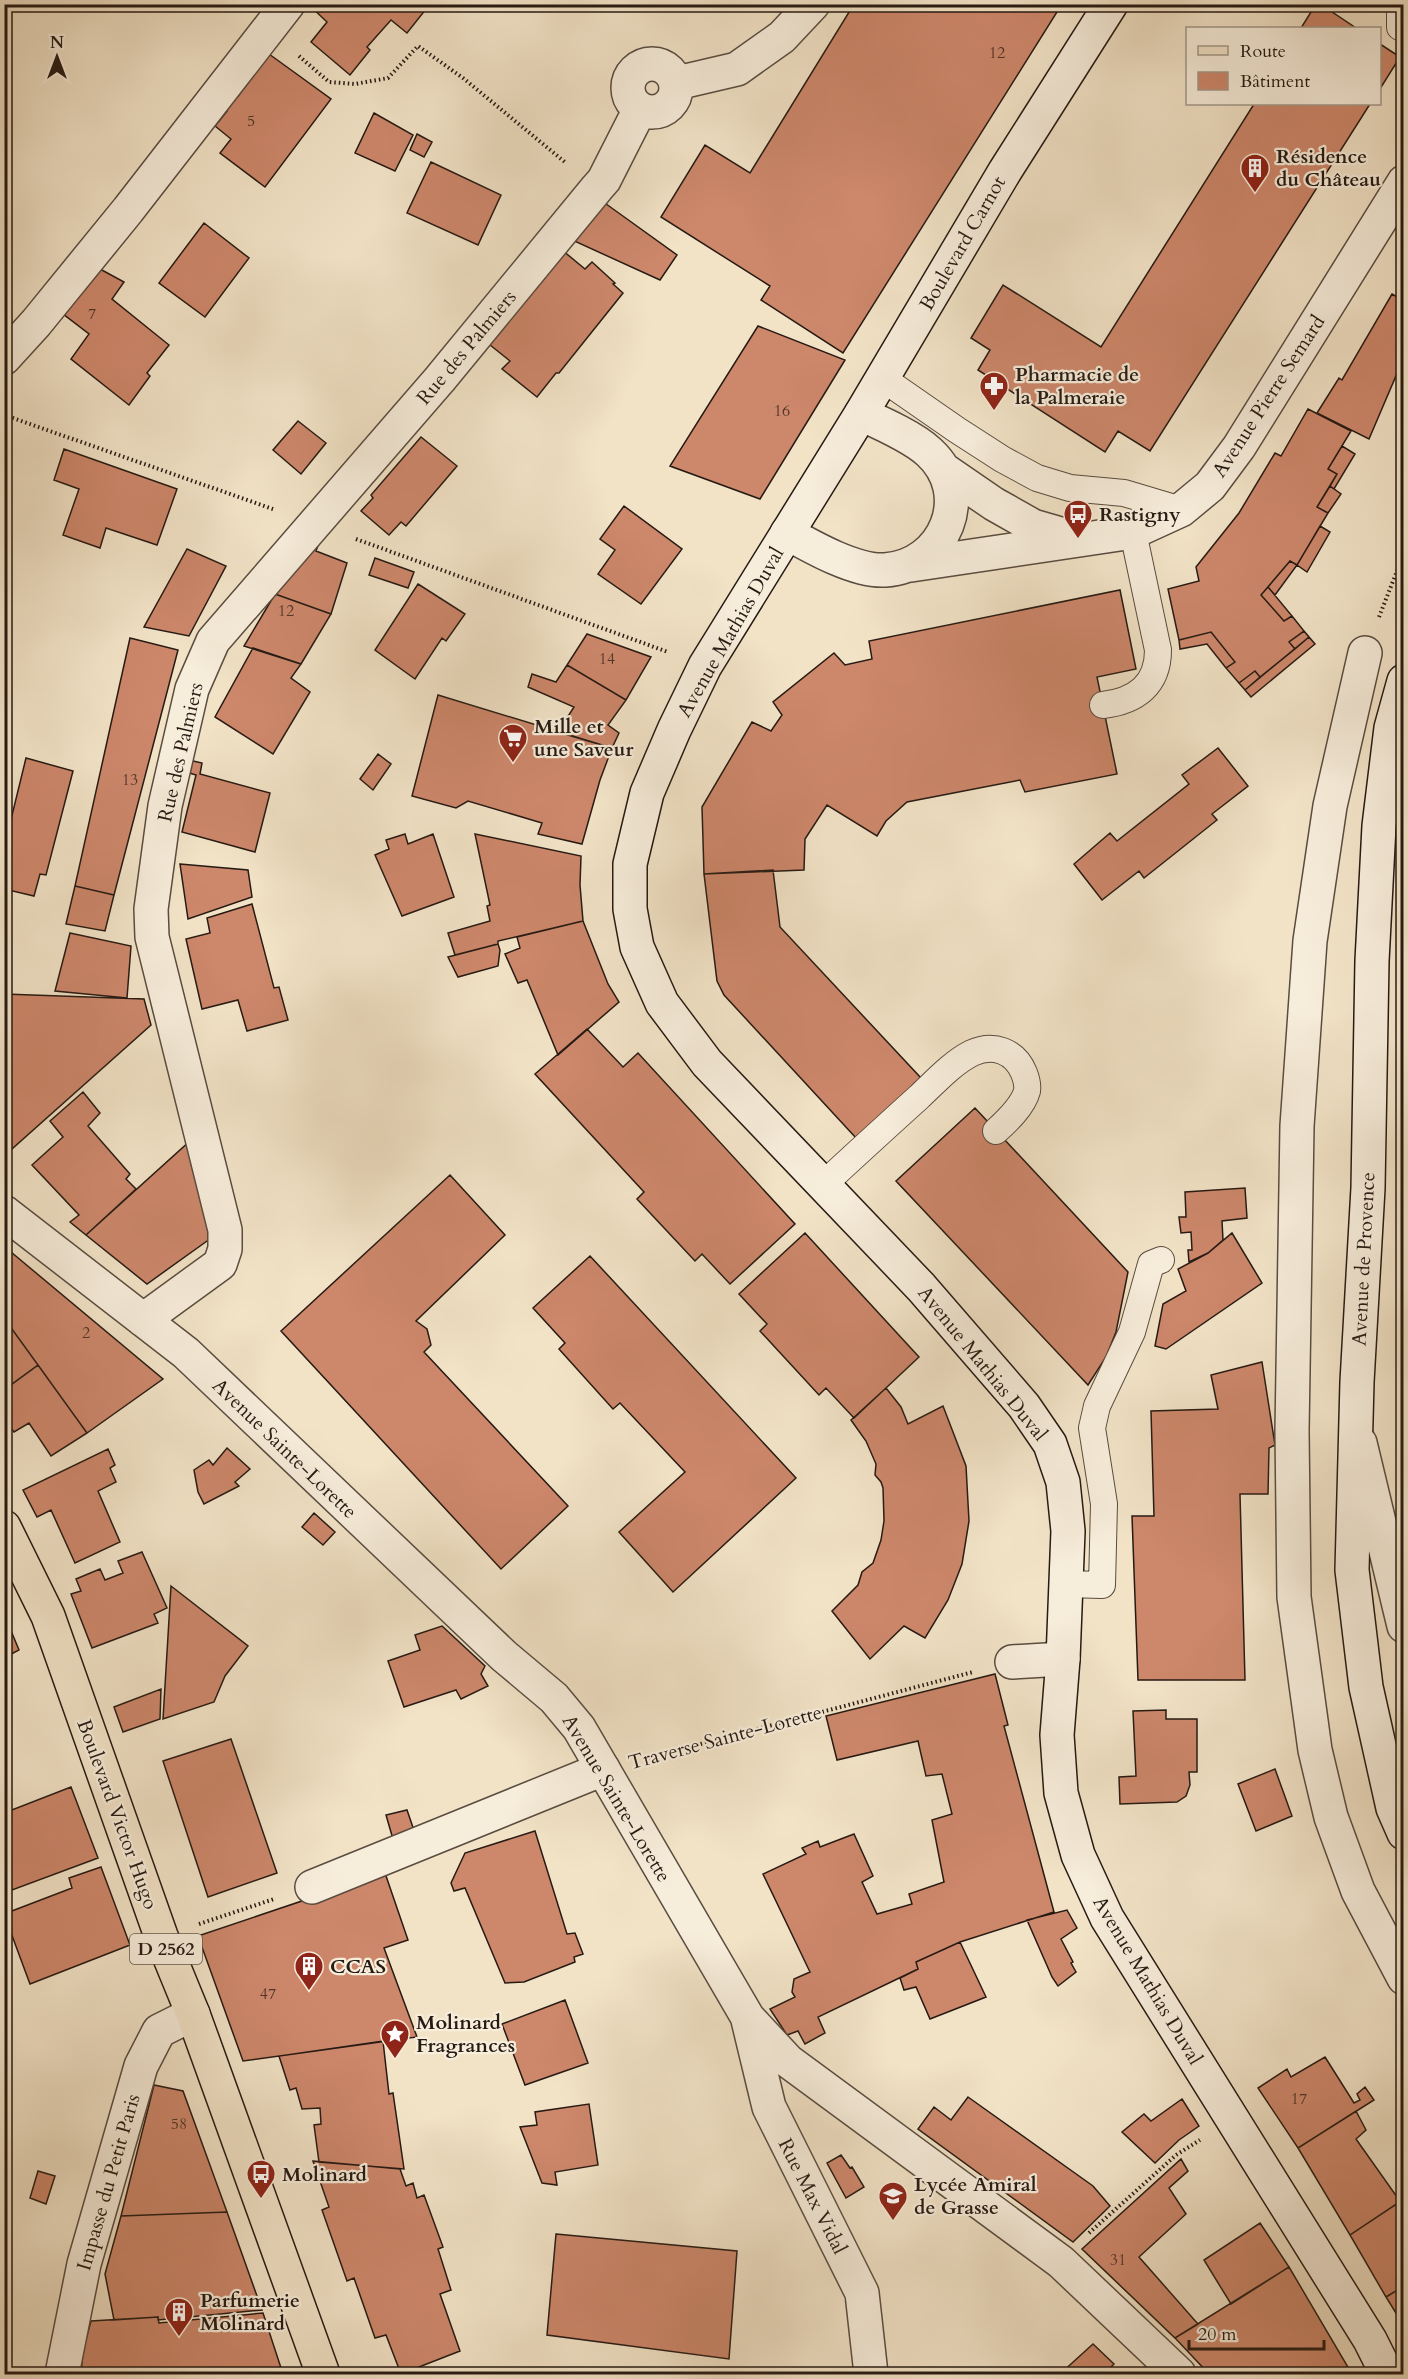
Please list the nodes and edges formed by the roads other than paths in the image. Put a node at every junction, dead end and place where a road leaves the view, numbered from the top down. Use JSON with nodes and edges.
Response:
{"nodes":[{"id":1,"x":288,"y":4,"type":"edge"},
{"id":2,"x":813,"y":4,"type":"edge"},
{"id":3,"x":1111,"y":4,"type":"edge"},
{"id":4,"x":1404,"y":182,"type":"edge"},
{"id":5,"x":4,"y":358,"type":"edge"},
{"id":6,"x":882,"y":378,"type":"junction"},
{"id":7,"x":861,"y":414,"type":"junction"},
{"id":8,"x":990,"y":451,"type":"junction"},
{"id":9,"x":943,"y":469,"type":"junction"},
{"id":10,"x":817,"y":483,"type":"joint"},
{"id":11,"x":973,"y":489,"type":"junction"},
{"id":12,"x":1181,"y":510,"type":"junction"},
{"id":13,"x":1133,"y":532,"type":"junction"},
{"id":14,"x":787,"y":533,"type":"junction"},
{"id":15,"x":1078,"y":539,"type":"junction"},
{"id":16,"x":911,"y":565,"type":"junction"},
{"id":17,"x":1365,"y":653,"type":"road end"},
{"id":18,"x":1404,"y":681,"type":"edge"},
{"id":19,"x":1103,"y":705,"type":"dead end"},
{"id":20,"x":996,"y":1131,"type":"dead end"},
{"id":21,"x":824,"y":1184,"type":"junction"},
{"id":22,"x":4,"y":1212,"type":"edge"},
{"id":23,"x":1161,"y":1260,"type":"dead end"},
{"id":24,"x":143,"y":1320,"type":"junction"},
{"id":25,"x":1356,"y":1424,"type":"junction"},
{"id":26,"x":4,"y":1527,"type":"edge"},
{"id":27,"x":1065,"y":1584,"type":"junction"},
{"id":28,"x":1404,"y":1626,"type":"edge"},
{"id":29,"x":1063,"y":1659,"type":"junction"},
{"id":30,"x":1012,"y":1662,"type":"road end"},
{"id":31,"x":603,"y":1769,"type":"junction"},
{"id":32,"x":1404,"y":1833,"type":"edge"},
{"id":33,"x":312,"y":1887,"type":"road end"},
{"id":34,"x":1404,"y":1978,"type":"edge"},
{"id":35,"x":193,"y":2014,"type":"junction"},
{"id":36,"x":748,"y":2018,"type":"junction"},
{"id":37,"x":62,"y":2374,"type":"edge"},
{"id":38,"x":323,"y":2374,"type":"edge"},
{"id":39,"x":871,"y":2374,"type":"edge"},
{"id":40,"x":1179,"y":2374,"type":"edge"},
{"id":41,"x":1387,"y":2374,"type":"edge"}],
"edges":[{"from":1,"to":5,"type":"street"},
{"from":2,"to":24,"type":"street","name":"Rue des Palmiers"},
{"from":3,"to":6,"type":"street","name":"Boulevard Carnot"},
{"from":4,"to":12,"type":"street","name":"Avenue Pierre Semard"},
{"from":6,"to":7,"type":"street","name":"Boulevard Carnot"},
{"from":6,"to":8,"type":"lane"},
{"from":7,"to":9,"type":"street"},
{"from":7,"to":10,"type":"street","name":"Boulevard Carnot"},
{"from":8,"to":11,"type":"lane"},
{"from":8,"to":12,"type":"lane"},
{"from":9,"to":11,"type":"street","name":"Avenue Pierre Semard"},
{"from":9,"to":16,"type":"street"},
{"from":10,"to":14,"type":"street","name":"Avenue Mathias Duval"},
{"from":11,"to":15,"type":"street","name":"Avenue Pierre Semard"},
{"from":12,"to":13,"type":"street","name":"Avenue Pierre Semard"},
{"from":13,"to":15,"type":"street","name":"Avenue Pierre Semard"},
{"from":13,"to":19,"type":"lane"},
{"from":14,"to":16,"type":"street"},
{"from":14,"to":21,"type":"street","name":"Avenue Mathias Duval"},
{"from":15,"to":16,"type":"street","name":"Avenue Pierre Semard"},
{"from":17,"to":34,"type":"street"},
{"from":18,"to":25,"type":"street","name":"Avenue de Provence"},
{"from":20,"to":21,"type":"lane"},
{"from":21,"to":27,"type":"street","name":"Avenue Mathias Duval"},
{"from":22,"to":24,"type":"street","name":"Avenue Sainte-Lorette"},
{"from":23,"to":27,"type":"lane"},
{"from":24,"to":31,"type":"street","name":"Avenue Sainte-Lorette"},
{"from":25,"to":28,"type":"street"},
{"from":25,"to":32,"type":"street","name":"Avenue de Provence"},
{"from":26,"to":35,"type":"main road","name":"Boulevard Victor Hugo","number":"D 2562"},
{"from":27,"to":29,"type":"street","name":"Avenue Mathias Duval"},
{"from":29,"to":30,"type":"street"},
{"from":29,"to":41,"type":"street","name":"Avenue Mathias Duval"},
{"from":31,"to":33,"type":"street","name":"Traverse Sainte-Lorette"},
{"from":31,"to":36,"type":"street","name":"Avenue Sainte-Lorette"},
{"from":35,"to":37,"type":"street","name":"Impasse du Petit Paris"},
{"from":35,"to":38,"type":"main road","name":"Boulevard Victor Hugo","number":"D 2562"},
{"from":36,"to":39,"type":"street","name":"Rue Max Vidal"},
{"from":36,"to":40,"type":"street","name":"Avenue Sainte-Lorette"}]}
